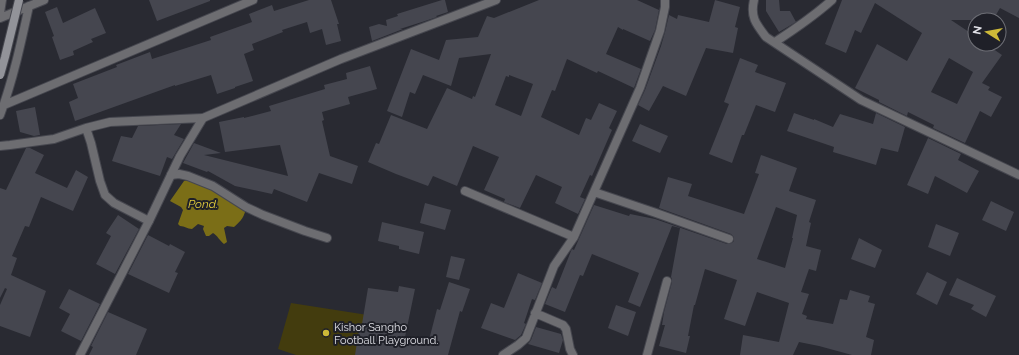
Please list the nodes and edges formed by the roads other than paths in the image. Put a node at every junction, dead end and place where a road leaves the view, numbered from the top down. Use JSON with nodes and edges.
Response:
{"nodes":[{"id":1,"x":2,"y":0,"type":"edge"},
{"id":2,"x":19,"y":0,"type":"edge"},
{"id":3,"x":44,"y":0,"type":"edge"},
{"id":4,"x":496,"y":0,"type":"edge"},
{"id":5,"x":665,"y":0,"type":"edge"},
{"id":6,"x":754,"y":0,"type":"edge"},
{"id":7,"x":832,"y":0,"type":"edge"},
{"id":8,"x":249,"y":1,"type":"edge"},
{"id":9,"x":29,"y":6,"type":"junction"},
{"id":10,"x":0,"y":13,"type":"edge"},
{"id":11,"x":0,"y":18,"type":"edge"},
{"id":12,"x":775,"y":42,"type":"junction"},
{"id":13,"x":0,"y":75,"type":"edge"},
{"id":14,"x":4,"y":105,"type":"junction"},
{"id":15,"x":0,"y":115,"type":"edge"},
{"id":16,"x":204,"y":118,"type":"junction"},
{"id":17,"x":86,"y":128,"type":"junction"},
{"id":18,"x":0,"y":146,"type":"edge"},
{"id":19,"x":171,"y":175,"type":"junction"},
{"id":20,"x":1019,"y":175,"type":"edge"},
{"id":21,"x":465,"y":191,"type":"dead end"},
{"id":22,"x":594,"y":192,"type":"junction"},
{"id":23,"x":149,"y":221,"type":"junction"},
{"id":24,"x":574,"y":236,"type":"junction"},
{"id":25,"x":327,"y":238,"type":"dead end"},
{"id":26,"x":729,"y":239,"type":"dead end"},
{"id":27,"x":667,"y":280,"type":"dead end"},
{"id":28,"x":535,"y":313,"type":"junction"},
{"id":29,"x":80,"y":355,"type":"edge"},
{"id":30,"x":503,"y":355,"type":"edge"},
{"id":31,"x":573,"y":355,"type":"edge"},
{"id":32,"x":647,"y":355,"type":"edge"}],
"edges":[{"from":1,"to":10,"type":"street"},
{"from":2,"to":13,"type":"main road","bridge":true},
{"from":3,"to":9,"type":"street"},
{"from":4,"to":16,"type":"street"},
{"from":5,"to":22,"type":"street"},
{"from":6,"to":12,"type":"street"},
{"from":7,"to":12,"type":"street"},
{"from":8,"to":14,"type":"street"},
{"from":9,"to":11,"type":"street"},
{"from":9,"to":14,"type":"street"},
{"from":12,"to":20,"type":"street"},
{"from":14,"to":15,"type":"street"},
{"from":16,"to":17,"type":"street"},
{"from":16,"to":19,"type":"street"},
{"from":17,"to":18,"type":"street"},
{"from":17,"to":23,"type":"street"},
{"from":19,"to":23,"type":"street"},
{"from":19,"to":25,"type":"street"},
{"from":21,"to":24,"type":"street"},
{"from":22,"to":24,"type":"street"},
{"from":22,"to":26,"type":"street"},
{"from":23,"to":29,"type":"street"},
{"from":24,"to":28,"type":"street"},
{"from":27,"to":32,"type":"street"},
{"from":28,"to":30,"type":"street"},
{"from":28,"to":31,"type":"street"}]}
